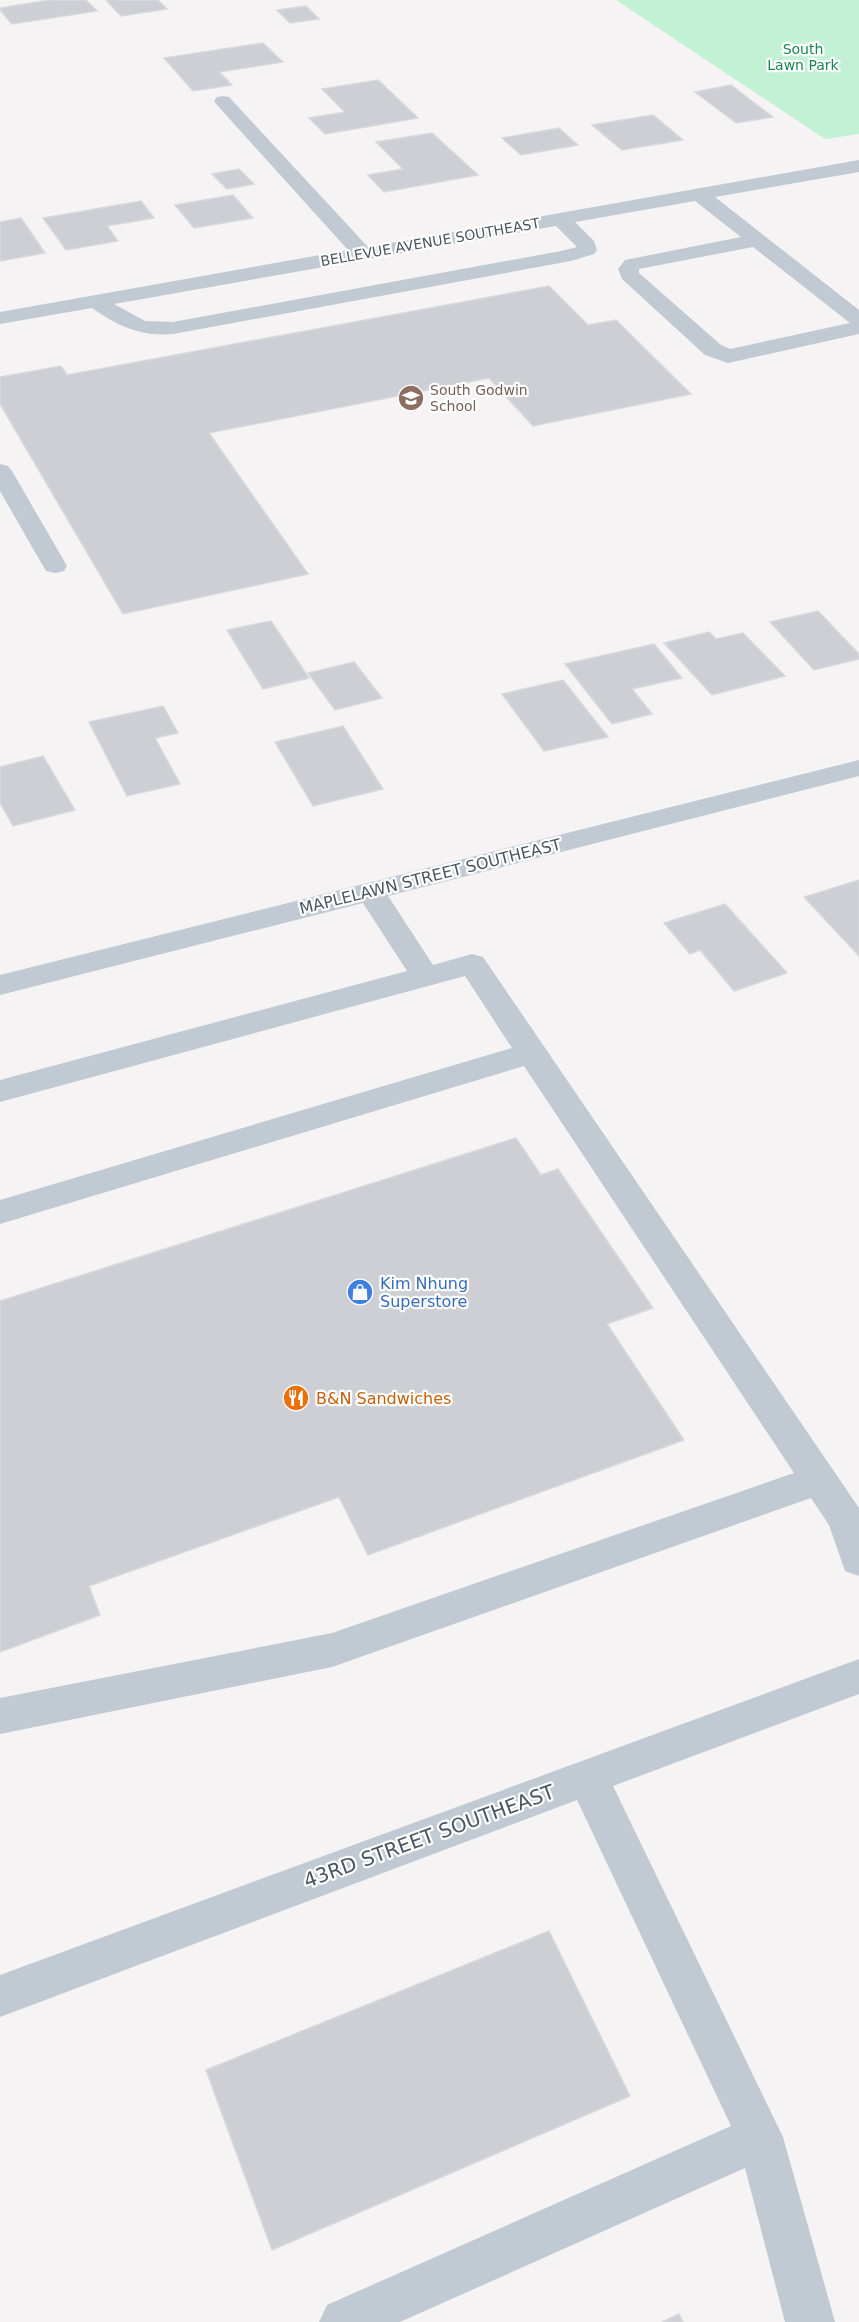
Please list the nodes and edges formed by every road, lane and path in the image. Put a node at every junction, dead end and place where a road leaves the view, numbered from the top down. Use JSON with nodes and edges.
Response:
{"nodes":[{"id":1,"x":223,"y":101,"type":"dead end"},
{"id":2,"x":859,"y":166,"type":"edge"},
{"id":3,"x":700,"y":195,"type":"junction"},
{"id":4,"x":561,"y":219,"type":"junction"},
{"id":5,"x":757,"y":240,"type":"junction"},
{"id":6,"x":363,"y":254,"type":"junction"},
{"id":7,"x":96,"y":301,"type":"junction"},
{"id":8,"x":0,"y":318,"type":"edge"},
{"id":9,"x":859,"y":320,"type":"edge"},
{"id":10,"x":859,"y":328,"type":"edge"},
{"id":11,"x":0,"y":471,"type":"edge"},
{"id":12,"x":55,"y":566,"type":"dead end"},
{"id":13,"x":859,"y":768,"type":"edge"},
{"id":14,"x":370,"y":891,"type":"junction"},
{"id":15,"x":426,"y":977,"type":"junction"},
{"id":16,"x":0,"y":985,"type":"edge"},
{"id":17,"x":531,"y":1053,"type":"junction"},
{"id":18,"x":0,"y":1091,"type":"edge"},
{"id":19,"x":0,"y":1212,"type":"edge"},
{"id":20,"x":819,"y":1480,"type":"junction"},
{"id":21,"x":859,"y":1560,"type":"edge"},
{"id":22,"x":859,"y":1676,"type":"edge"},
{"id":23,"x":0,"y":1716,"type":"edge"},
{"id":24,"x":587,"y":1777,"type":"junction"},
{"id":25,"x":0,"y":1996,"type":"edge"},
{"id":26,"x":760,"y":2137,"type":"junction"},
{"id":27,"x":344,"y":2322,"type":"edge"},
{"id":28,"x":810,"y":2322,"type":"edge"}],
"edges":[{"from":1,"to":6,"type":"street"},
{"from":2,"to":3,"type":"street","name":"BELLEVUE AVENUE SOUTHEAST"},
{"from":3,"to":4,"type":"street","name":"BELLEVUE AVENUE SOUTHEAST"},
{"from":3,"to":5,"type":"street"},
{"from":4,"to":6,"type":"street","name":"BELLEVUE AVENUE SOUTHEAST"},
{"from":4,"to":7,"type":"street"},
{"from":5,"to":9,"type":"street"},
{"from":5,"to":10,"type":"street"},
{"from":6,"to":7,"type":"street","name":"BELLEVUE AVENUE SOUTHEAST"},
{"from":7,"to":8,"type":"street","name":"BELLEVUE AVENUE SOUTHEAST"},
{"from":11,"to":12,"type":"street"},
{"from":13,"to":14,"type":"street","name":"MAPLELAWN STREET SOUTHEAST"},
{"from":14,"to":15,"type":"street"},
{"from":14,"to":16,"type":"street","name":"MAPLELAWN STREET SOUTHEAST"},
{"from":15,"to":17,"type":"street"},
{"from":15,"to":18,"type":"street"},
{"from":17,"to":19,"type":"street"},
{"from":17,"to":20,"type":"street"},
{"from":20,"to":21,"type":"street"},
{"from":20,"to":23,"type":"street"},
{"from":22,"to":24,"type":"street","name":"43RD STREET SOUTHEAST"},
{"from":24,"to":25,"type":"street","name":"43RD STREET SOUTHEAST"},
{"from":24,"to":26,"type":"street"},
{"from":26,"to":27,"type":"street"},
{"from":26,"to":28,"type":"street"}]}
